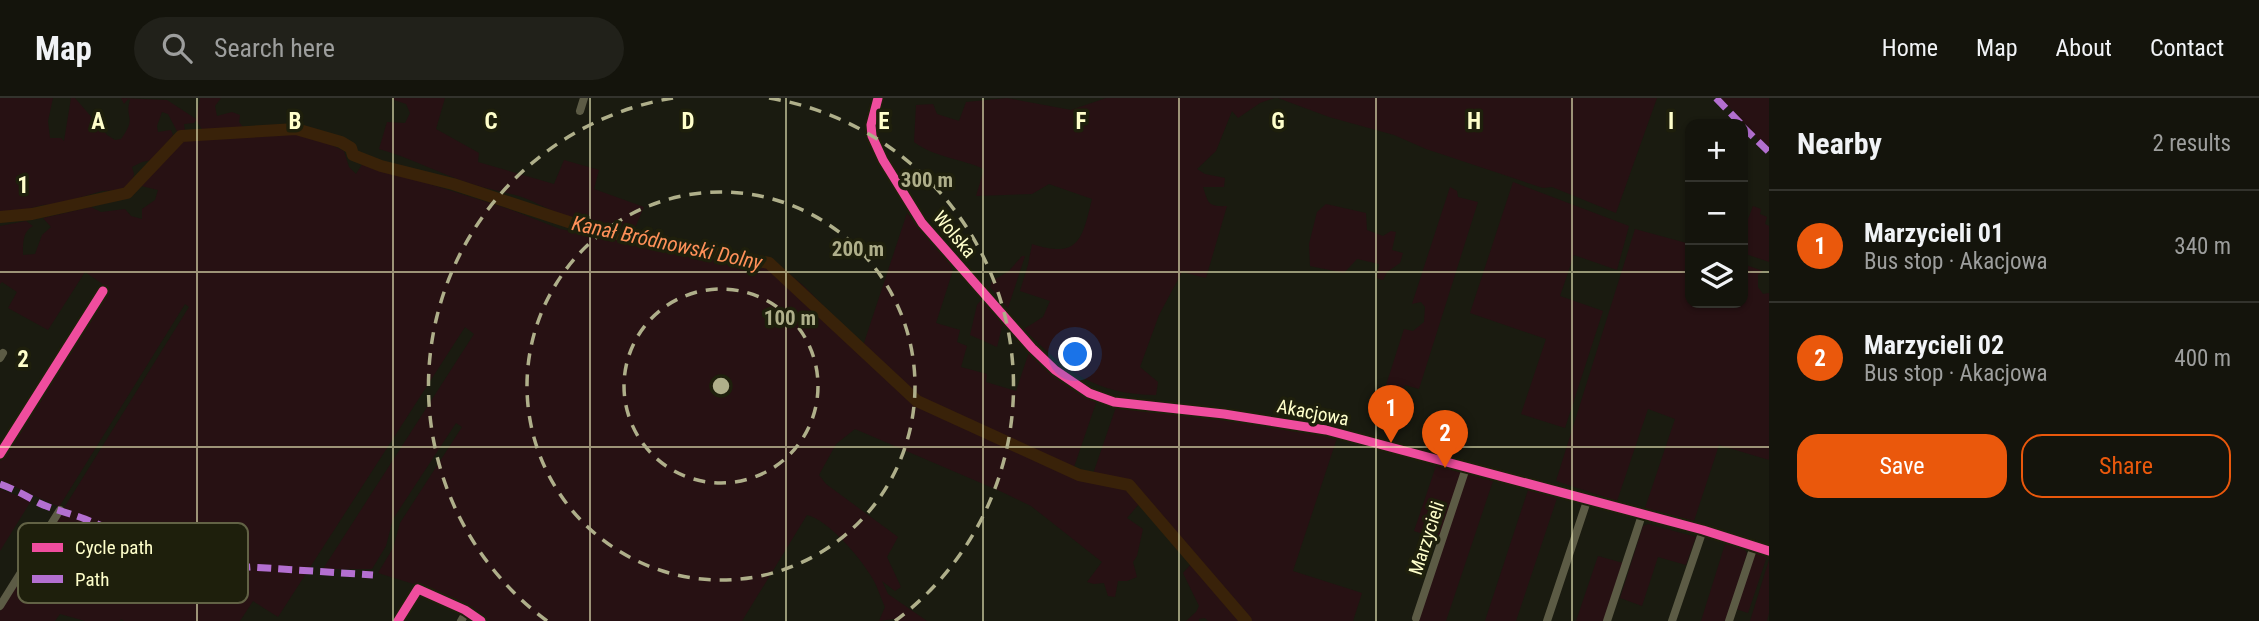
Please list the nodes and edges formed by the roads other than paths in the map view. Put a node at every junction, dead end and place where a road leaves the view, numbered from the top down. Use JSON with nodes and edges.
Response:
{"nodes":[{"id":1,"x":584,"y":98,"type":"edge"},
{"id":2,"x":878,"y":98,"type":"edge"},
{"id":3,"x":580,"y":111,"type":"dead end"},
{"id":4,"x":103,"y":291,"type":"dead end"},
{"id":5,"x":1055,"y":370,"type":"joint"},
{"id":6,"x":0,"y":454,"type":"edge"},
{"id":7,"x":1466,"y":468,"type":"junction"},
{"id":8,"x":1587,"y":501,"type":"junction"},
{"id":9,"x":60,"y":510,"type":"dead end"},
{"id":10,"x":1642,"y":514,"type":"junction"},
{"id":11,"x":52,"y":523,"type":"edge"},
{"id":12,"x":1703,"y":530,"type":"junction"},
{"id":13,"x":1754,"y":545,"type":"junction"},
{"id":14,"x":1769,"y":551,"type":"edge"},
{"id":15,"x":18,"y":577,"type":"edge"},
{"id":16,"x":0,"y":606,"type":"edge"},
{"id":17,"x":467,"y":611,"type":"junction"},
{"id":18,"x":1416,"y":618,"type":"dead end"},
{"id":19,"x":398,"y":621,"type":"edge"},
{"id":20,"x":461,"y":621,"type":"edge"},
{"id":21,"x":481,"y":621,"type":"edge"},
{"id":22,"x":1547,"y":621,"type":"edge"},
{"id":23,"x":1607,"y":621,"type":"edge"},
{"id":24,"x":1672,"y":621,"type":"edge"},
{"id":25,"x":1729,"y":621,"type":"edge"}],
"edges":[{"from":1,"to":3,"type":"street"},
{"from":2,"to":5,"type":"street","name":"Wolska"},
{"from":4,"to":6,"type":"street"},
{"from":5,"to":7,"type":"street","name":"Akacjowa"},
{"from":7,"to":8,"type":"street","name":"Akacjowa"},
{"from":7,"to":18,"type":"street","name":"Marzycieli"},
{"from":8,"to":10,"type":"street","name":"Akacjowa"},
{"from":8,"to":22,"type":"street"},
{"from":9,"to":11,"type":"street"},
{"from":10,"to":12,"type":"street","name":"Akacjowa"},
{"from":10,"to":23,"type":"street"},
{"from":12,"to":13,"type":"street","name":"Akacjowa"},
{"from":12,"to":24,"type":"street"},
{"from":13,"to":14,"type":"street","name":"Akacjowa"},
{"from":13,"to":25,"type":"street"},
{"from":15,"to":16,"type":"street"},
{"from":17,"to":19,"type":"street"},
{"from":17,"to":20,"type":"street"},
{"from":17,"to":21,"type":"street"}]}
